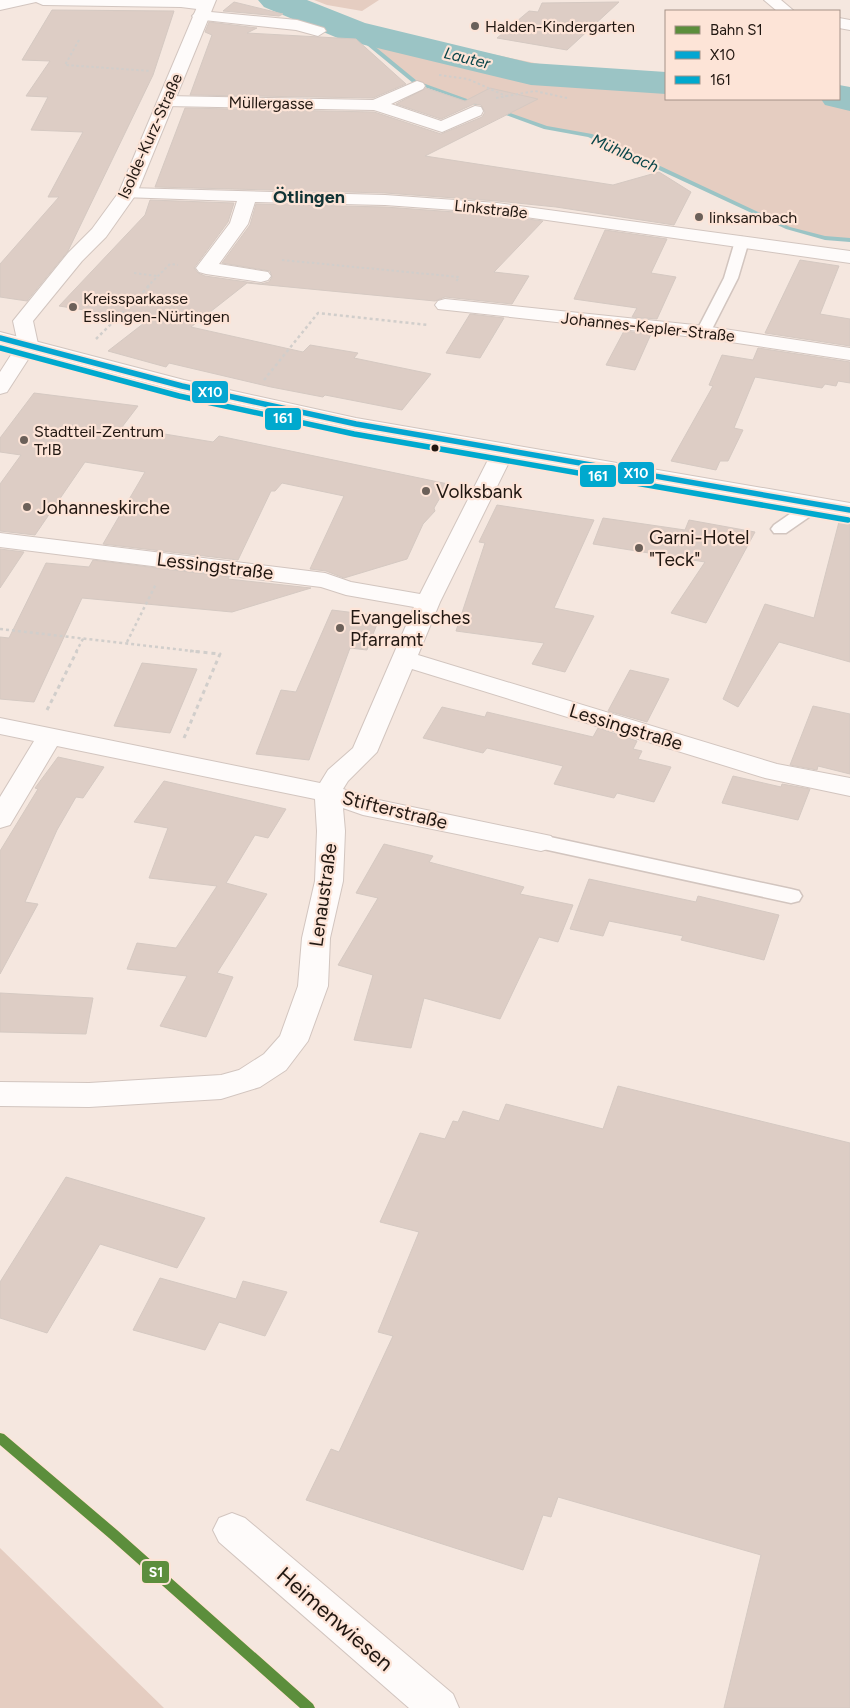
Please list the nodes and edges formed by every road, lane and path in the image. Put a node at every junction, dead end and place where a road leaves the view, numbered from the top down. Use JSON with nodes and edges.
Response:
{"nodes":[{"id":1,"x":30,"y":0,"type":"edge"},
{"id":2,"x":43,"y":0,"type":"edge"},
{"id":3,"x":772,"y":0,"type":"edge"},
{"id":4,"x":0,"y":4,"type":"edge"},
{"id":5,"x":204,"y":7,"type":"edge"},
{"id":6,"x":785,"y":10,"type":"edge"},
{"id":7,"x":318,"y":31,"type":"dead end"},
{"id":8,"x":79,"y":40,"type":"dead end"},
{"id":9,"x":178,"y":72,"type":"junction"},
{"id":10,"x":424,"y":82,"type":"joint"},
{"id":11,"x":506,"y":96,"type":"junction"},
{"id":12,"x":492,"y":98,"type":"dead end"},
{"id":13,"x":567,"y":98,"type":"dead end"},
{"id":14,"x":166,"y":101,"type":"junction"},
{"id":15,"x":376,"y":105,"type":"junction"},
{"id":16,"x":475,"y":111,"type":"dead end"},
{"id":17,"x":128,"y":194,"type":"junction"},
{"id":18,"x":247,"y":198,"type":"junction"},
{"id":19,"x":742,"y":241,"type":"junction"},
{"id":20,"x":850,"y":257,"type":"edge"},
{"id":21,"x":206,"y":268,"type":"junction"},
{"id":22,"x":134,"y":273,"type":"dead end"},
{"id":23,"x":158,"y":276,"type":"junction"},
{"id":24,"x":261,"y":276,"type":"joint"},
{"id":25,"x":445,"y":305,"type":"junction"},
{"id":26,"x":704,"y":332,"type":"junction"},
{"id":27,"x":0,"y":338,"type":"edge"},
{"id":28,"x":28,"y":344,"type":"junction"},
{"id":29,"x":850,"y":354,"type":"edge"},
{"id":30,"x":79,"y":357,"type":"junction"},
{"id":31,"x":0,"y":388,"type":"edge"},
{"id":32,"x":247,"y":400,"type":"junction"},
{"id":33,"x":504,"y":450,"type":"junction"},
{"id":34,"x":816,"y":504,"type":"junction"},
{"id":35,"x":850,"y":510,"type":"edge"},
{"id":36,"x":780,"y":529,"type":"dead end"},
{"id":37,"x":0,"y":540,"type":"edge"},
{"id":38,"x":167,"y":561,"type":"junction"},
{"id":39,"x":428,"y":602,"type":"junction"},
{"id":40,"x":0,"y":629,"type":"edge"},
{"id":41,"x":84,"y":637,"type":"junction"},
{"id":42,"x":127,"y":642,"type":"junction"},
{"id":43,"x":404,"y":659,"type":"junction"},
{"id":44,"x":0,"y":726,"type":"edge"},
{"id":45,"x":42,"y":736,"type":"junction"},
{"id":46,"x":174,"y":761,"type":"junction"},
{"id":47,"x":850,"y":788,"type":"edge"},
{"id":48,"x":328,"y":793,"type":"junction"},
{"id":49,"x":0,"y":819,"type":"edge"},
{"id":50,"x":541,"y":842,"type":"joint"},
{"id":51,"x":791,"y":896,"type":"dead end"},
{"id":52,"x":0,"y":1094,"type":"edge"},
{"id":53,"x":232,"y":1530,"type":"dead end"},
{"id":54,"x":439,"y":1708,"type":"edge"}],
"edges":[{"from":1,"to":4,"type":"street"},
{"from":2,"to":5,"type":"street"},
{"from":3,"to":6,"type":"street"},
{"from":5,"to":7,"type":"street"},
{"from":5,"to":9,"type":"street","name":"Isolde-Kurz-Straße"},
{"from":8,"to":9,"type":"path"},
{"from":9,"to":14,"type":"street","name":"Isolde-Kurz-Straße"},
{"from":10,"to":11,"type":"path"},
{"from":10,"to":15,"type":"street","name":"Müllergasse"},
{"from":11,"to":12,"type":"path"},
{"from":11,"to":13,"type":"path"},
{"from":14,"to":15,"type":"street","name":"Müllergasse"},
{"from":14,"to":17,"type":"street","name":"Isolde-Kurz-Straße"},
{"from":15,"to":16,"type":"street","name":"Müllergasse"},
{"from":17,"to":18,"type":"street","name":"Linkstraße"},
{"from":17,"to":28,"type":"street","name":"Isolde-Kurz-Straße"},
{"from":18,"to":19,"type":"street","name":"Linkstraße"},
{"from":18,"to":21,"type":"street"},
{"from":19,"to":20,"type":"street","name":"Linkstraße"},
{"from":19,"to":26,"type":"lane"},
{"from":21,"to":23,"type":"path"},
{"from":21,"to":24,"type":"street"},
{"from":22,"to":23,"type":"path"},
{"from":23,"to":30,"type":"path"},
{"from":24,"to":25,"type":"path"},
{"from":25,"to":26,"type":"street","name":"Johannes-Kepler-Straße"},
{"from":25,"to":32,"type":"path"},
{"from":26,"to":29,"type":"street","name":"Johannes-Kepler-Straße"},
{"from":27,"to":28,"type":"street"},
{"from":28,"to":30,"type":"street"},
{"from":28,"to":31,"type":"street"},
{"from":30,"to":32,"type":"street"},
{"from":32,"to":33,"type":"street"},
{"from":33,"to":34,"type":"street"},
{"from":33,"to":39,"type":"street"},
{"from":34,"to":35,"type":"street"},
{"from":34,"to":36,"type":"lane"},
{"from":37,"to":38,"type":"street","name":"Lessingstraße"},
{"from":38,"to":39,"type":"street","name":"Lessingstraße"},
{"from":38,"to":42,"type":"path"},
{"from":39,"to":43,"type":"street"},
{"from":40,"to":41,"type":"path"},
{"from":41,"to":42,"type":"path"},
{"from":41,"to":45,"type":"path"},
{"from":42,"to":46,"type":"path"},
{"from":43,"to":47,"type":"street","name":"Lessingstraße"},
{"from":43,"to":48,"type":"street"},
{"from":44,"to":45,"type":"street","name":"Stifterstraße"},
{"from":45,"to":46,"type":"street","name":"Stifterstraße"},
{"from":45,"to":49,"type":"street"},
{"from":46,"to":48,"type":"street","name":"Stifterstraße"},
{"from":48,"to":50,"type":"street","name":"Stifterstraße"},
{"from":48,"to":52,"type":"street","name":"Lenaustraße"},
{"from":50,"to":51,"type":"lane","name":"Stifterstraße"},
{"from":53,"to":54,"type":"street","name":"Heimenwiesen"}]}
